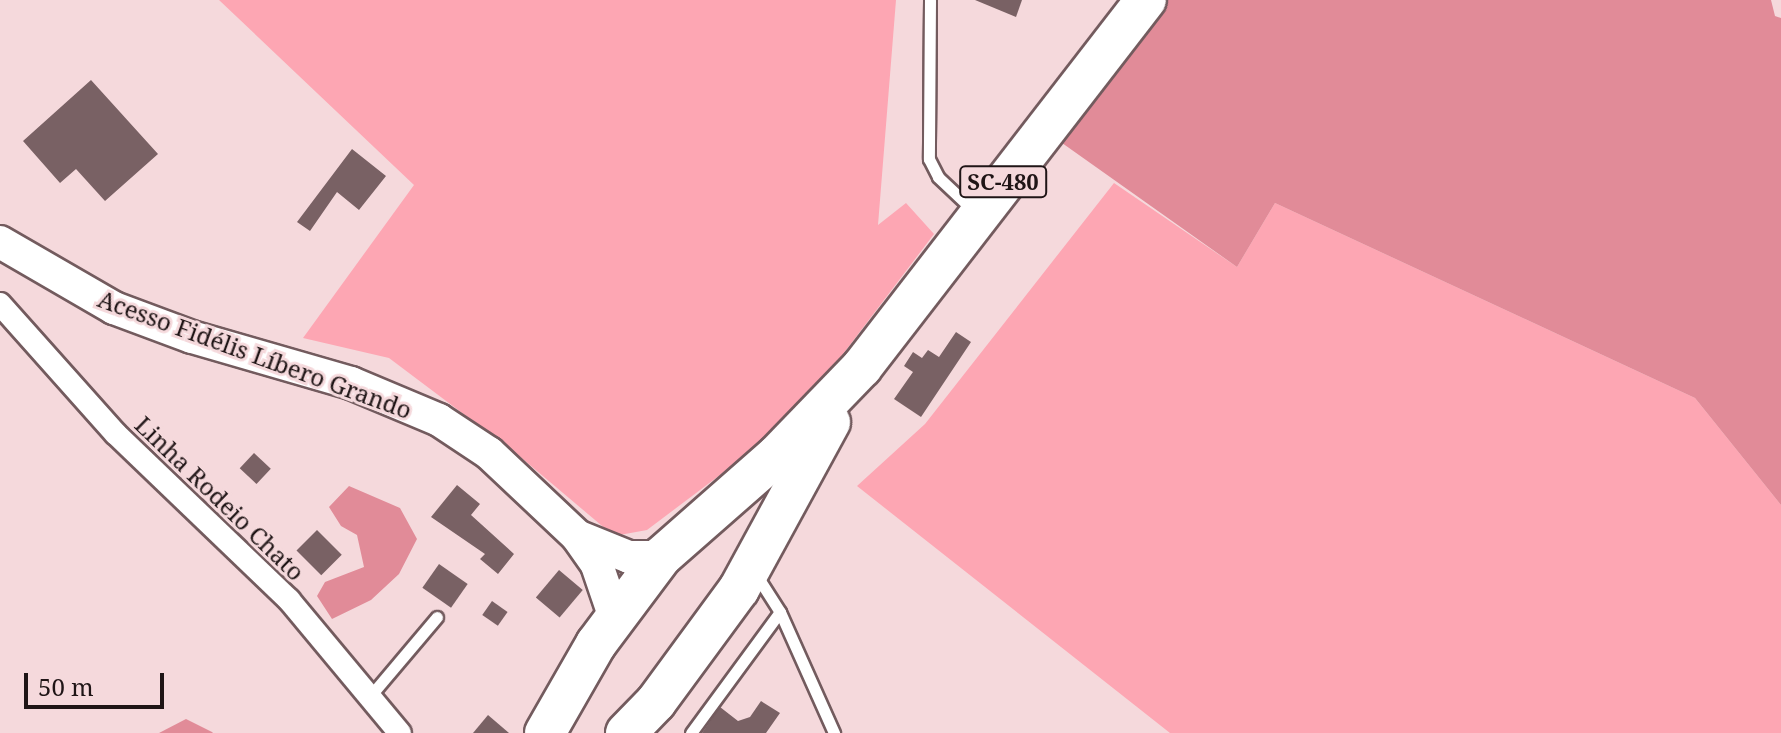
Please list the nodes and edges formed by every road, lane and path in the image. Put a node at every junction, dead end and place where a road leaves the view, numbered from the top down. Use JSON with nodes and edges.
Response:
{"nodes":[{"id":1,"x":930,"y":0,"type":"edge"},
{"id":2,"x":1146,"y":0,"type":"edge"},
{"id":3,"x":977,"y":214,"type":"junction"},
{"id":4,"x":0,"y":242,"type":"edge"},
{"id":5,"x":0,"y":304,"type":"edge"},
{"id":6,"x":862,"y":367,"type":"junction"},
{"id":7,"x":577,"y":536,"type":"junction"},
{"id":8,"x":673,"y":545,"type":"junction"},
{"id":9,"x":751,"y":567,"type":"junction"},
{"id":10,"x":780,"y":612,"type":"junction"},
{"id":11,"x":437,"y":617,"type":"dead end"},
{"id":12,"x":615,"y":618,"type":"junction"},
{"id":13,"x":371,"y":695,"type":"junction"},
{"id":14,"x":568,"y":715,"type":"edge"},
{"id":15,"x":400,"y":733,"type":"edge"},
{"id":16,"x":545,"y":733,"type":"edge"},
{"id":17,"x":626,"y":733,"type":"edge"},
{"id":18,"x":691,"y":733,"type":"edge"},
{"id":19,"x":834,"y":733,"type":"edge"}],
"edges":[{"from":1,"to":3,"type":"lane"},
{"from":2,"to":3,"type":"highway","number":"SC-480"},
{"from":3,"to":6,"type":"highway","number":"SC-480"},
{"from":4,"to":7,"type":"street","name":"Acesso Fidélis Líbero Grando"},
{"from":5,"to":13,"type":"street","name":"Linha Rodeio Chato"},
{"from":6,"to":8,"type":"highway","number":"SC-480"},
{"from":6,"to":9,"type":"highway","number":"SC-480"},
{"from":7,"to":8,"type":"street","name":"Acesso Fidélis Líbero Grando"},
{"from":7,"to":12,"type":"street","name":"Acesso Fidélis Líbero Grando"},
{"from":8,"to":9,"type":"highway"},
{"from":8,"to":12,"type":"highway","number":"SC-480"},
{"from":9,"to":10,"type":"lane"},
{"from":9,"to":17,"type":"highway","number":"SC-480"},
{"from":10,"to":18,"type":"lane"},
{"from":10,"to":19,"type":"lane"},
{"from":11,"to":13,"type":"lane"},
{"from":12,"to":14,"type":"highway","number":"SC-480"},
{"from":13,"to":15,"type":"street","name":"Linha Rodeio Chato"},
{"from":14,"to":16,"type":"highway","number":"SC-480"}]}
